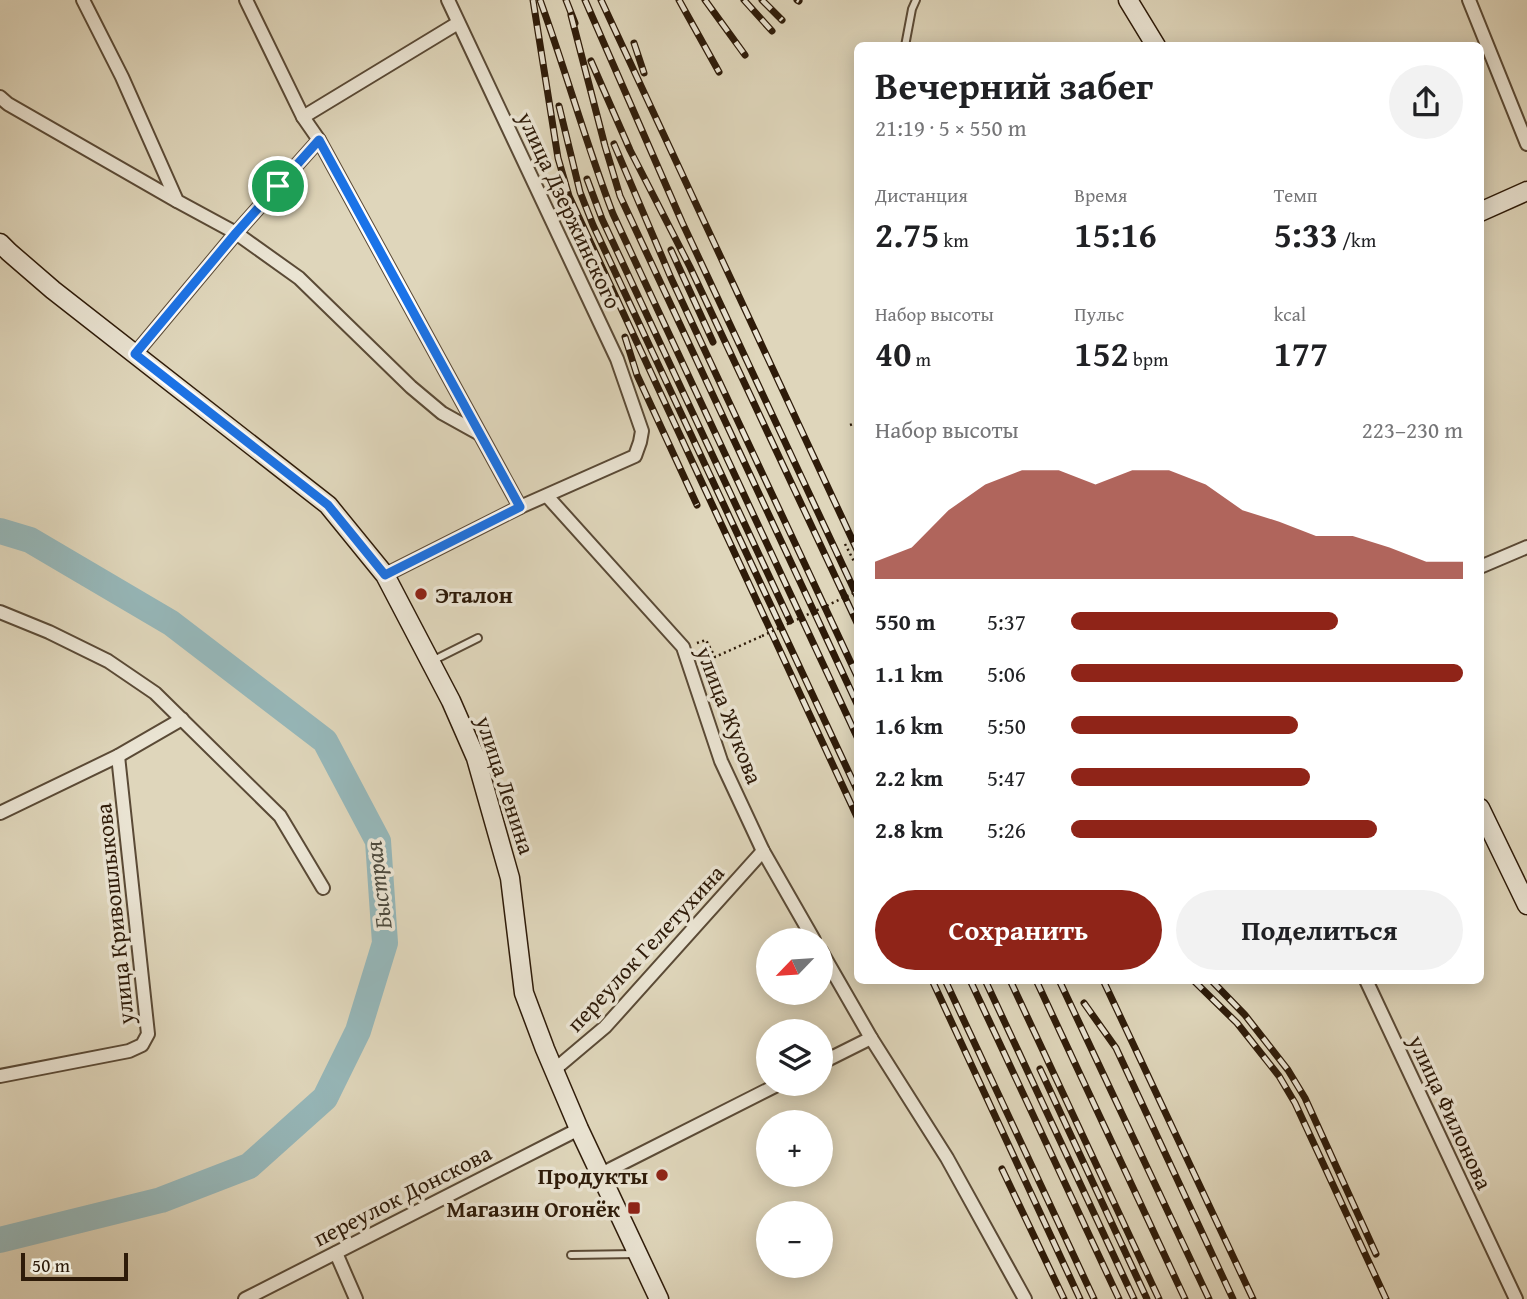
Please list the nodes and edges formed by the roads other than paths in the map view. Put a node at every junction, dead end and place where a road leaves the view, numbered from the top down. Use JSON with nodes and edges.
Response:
{"nodes":[{"id":1,"x":83,"y":0,"type":"edge"},
{"id":2,"x":246,"y":0,"type":"edge"},
{"id":3,"x":448,"y":0,"type":"edge"},
{"id":4,"x":916,"y":0,"type":"edge"},
{"id":5,"x":1128,"y":0,"type":"edge"},
{"id":6,"x":1469,"y":0,"type":"edge"},
{"id":7,"x":458,"y":23,"type":"junction"},
{"id":8,"x":906,"y":42,"type":"edge"},
{"id":9,"x":1154,"y":42,"type":"edge"},
{"id":10,"x":0,"y":97,"type":"edge"},
{"id":11,"x":303,"y":117,"type":"junction"},
{"id":12,"x":319,"y":140,"type":"junction"},
{"id":13,"x":1527,"y":145,"type":"edge"},
{"id":14,"x":1527,"y":191,"type":"edge"},
{"id":15,"x":177,"y":201,"type":"junction"},
{"id":16,"x":1484,"y":210,"type":"edge"},
{"id":17,"x":236,"y":233,"type":"junction"},
{"id":18,"x":0,"y":243,"type":"edge"},
{"id":19,"x":135,"y":354,"type":"junction"},
{"id":20,"x":478,"y":433,"type":"junction"},
{"id":21,"x":547,"y":496,"type":"junction"},
{"id":22,"x":520,"y":507,"type":"junction"},
{"id":23,"x":1527,"y":547,"type":"edge"},
{"id":24,"x":1484,"y":565,"type":"edge"},
{"id":25,"x":385,"y":575,"type":"junction"},
{"id":26,"x":0,"y":612,"type":"edge"},
{"id":27,"x":478,"y":638,"type":"dead end"},
{"id":28,"x":430,"y":662,"type":"junction"},
{"id":29,"x":182,"y":719,"type":"junction"},
{"id":30,"x":118,"y":756,"type":"junction"},
{"id":31,"x":0,"y":813,"type":"edge"},
{"id":32,"x":1484,"y":816,"type":"edge"},
{"id":33,"x":763,"y":850,"type":"junction"},
{"id":34,"x":323,"y":888,"type":"dead end"},
{"id":35,"x":1527,"y":905,"type":"edge"},
{"id":36,"x":807,"y":928,"type":"edge"},
{"id":37,"x":833,"y":972,"type":"edge"},
{"id":38,"x":1368,"y":984,"type":"edge"},
{"id":39,"x":871,"y":1038,"type":"junction"},
{"id":40,"x":833,"y":1057,"type":"edge"},
{"id":41,"x":554,"y":1070,"type":"junction"},
{"id":42,"x":0,"y":1076,"type":"edge"},
{"id":43,"x":756,"y":1096,"type":"edge"},
{"id":44,"x":579,"y":1129,"type":"junction"},
{"id":45,"x":601,"y":1174,"type":"junction"},
{"id":46,"x":336,"y":1253,"type":"junction"},
{"id":47,"x":638,"y":1254,"type":"junction"},
{"id":48,"x":571,"y":1255,"type":"dead end"},
{"id":49,"x":245,"y":1299,"type":"edge"},
{"id":50,"x":356,"y":1299,"type":"edge"},
{"id":51,"x":659,"y":1299,"type":"edge"},
{"id":52,"x":1025,"y":1299,"type":"edge"},
{"id":53,"x":1516,"y":1299,"type":"edge"}],
"edges":[{"from":1,"to":15,"type":"street"},
{"from":2,"to":11,"type":"street"},
{"from":3,"to":7,"type":"street","name":"улица Дзержинского"},
{"from":4,"to":8,"type":"lane"},
{"from":5,"to":9,"type":"street"},
{"from":6,"to":13,"type":"street"},
{"from":7,"to":11,"type":"street"},
{"from":7,"to":21,"type":"street","name":"улица Дзержинского"},
{"from":10,"to":15,"type":"street"},
{"from":11,"to":12,"type":"street"},
{"from":12,"to":17,"type":"street"},
{"from":12,"to":20,"type":"street"},
{"from":14,"to":16,"type":"street"},
{"from":15,"to":17,"type":"street"},
{"from":17,"to":19,"type":"street"},
{"from":17,"to":20,"type":"street"},
{"from":18,"to":19,"type":"street","name":"улица Ленина"},
{"from":19,"to":25,"type":"street","name":"улица Ленина"},
{"from":20,"to":22,"type":"street"},
{"from":21,"to":22,"type":"street"},
{"from":21,"to":33,"type":"street","name":"улица Жукова"},
{"from":22,"to":25,"type":"street"},
{"from":23,"to":24,"type":"street"},
{"from":25,"to":28,"type":"street","name":"улица Ленина"},
{"from":26,"to":29,"type":"street"},
{"from":27,"to":28,"type":"lane"},
{"from":28,"to":41,"type":"street","name":"улица Ленина"},
{"from":29,"to":30,"type":"street"},
{"from":29,"to":34,"type":"street"},
{"from":30,"to":31,"type":"street"},
{"from":30,"to":42,"type":"street","name":"улица Кривошлыкова"},
{"from":32,"to":35,"type":"street"},
{"from":33,"to":36,"type":"street","name":"улица Жукова"},
{"from":33,"to":41,"type":"street","name":"переулок Гелетухина"},
{"from":37,"to":39,"type":"street"},
{"from":38,"to":53,"type":"street","name":"улица Филонова"},
{"from":39,"to":40,"type":"street"},
{"from":39,"to":52,"type":"street"},
{"from":41,"to":44,"type":"street","name":"улица Ленина"},
{"from":43,"to":45,"type":"street"},
{"from":44,"to":45,"type":"street","name":"улица Ленина"},
{"from":44,"to":46,"type":"street","name":"переулок Донскова"},
{"from":45,"to":47,"type":"street","name":"улица Ленина"},
{"from":46,"to":49,"type":"street","name":"переулок Донскова"},
{"from":46,"to":50,"type":"street"},
{"from":47,"to":48,"type":"lane"},
{"from":47,"to":51,"type":"street","name":"улица Ленина"}]}
